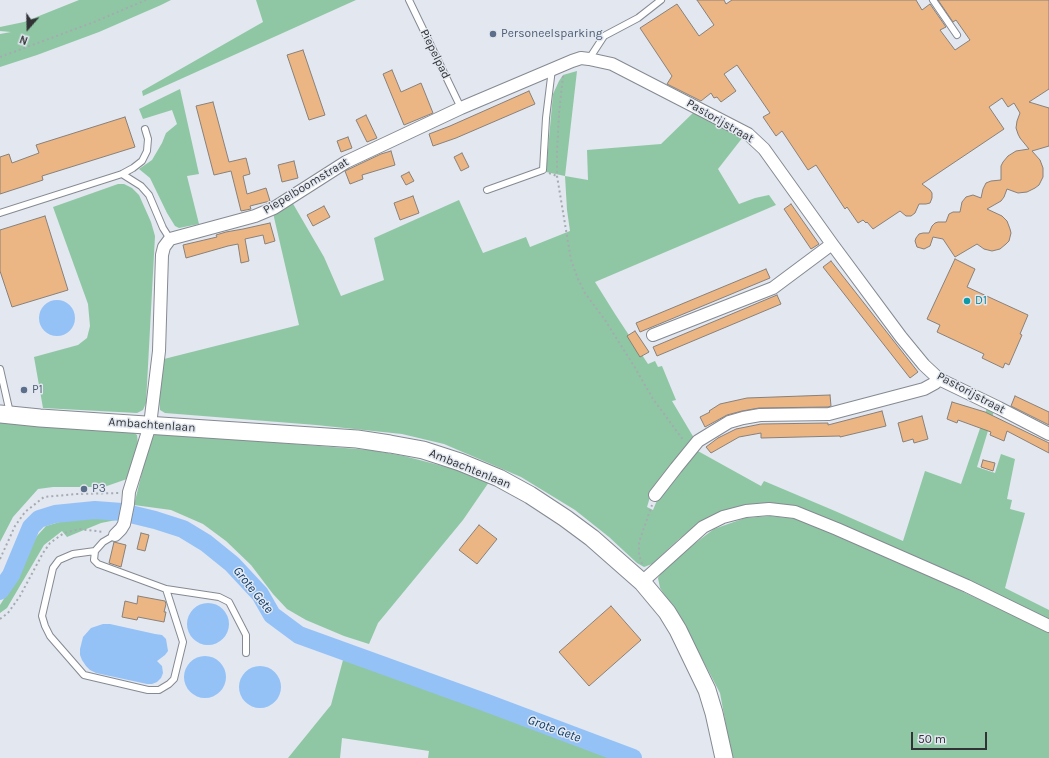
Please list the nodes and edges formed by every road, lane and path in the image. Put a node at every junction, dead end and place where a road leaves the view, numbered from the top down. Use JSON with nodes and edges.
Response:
{"nodes":[{"id":1,"x":146,"y":0,"type":"edge"},
{"id":2,"x":409,"y":0,"type":"edge"},
{"id":3,"x":661,"y":0,"type":"edge"},
{"id":4,"x":933,"y":0,"type":"edge"},
{"id":5,"x":957,"y":35,"type":"dead end"},
{"id":6,"x":0,"y":57,"type":"edge"},
{"id":7,"x":590,"y":58,"type":"junction"},
{"id":8,"x":558,"y":67,"type":"junction"},
{"id":9,"x":462,"y":108,"type":"junction"},
{"id":10,"x":145,"y":129,"type":"dead end"},
{"id":11,"x":122,"y":174,"type":"junction"},
{"id":12,"x":487,"y":190,"type":"dead end"},
{"id":13,"x":0,"y":213,"type":"edge"},
{"id":14,"x":170,"y":239,"type":"junction"},
{"id":15,"x":832,"y":244,"type":"junction"},
{"id":16,"x":653,"y":335,"type":"dead end"},
{"id":17,"x":0,"y":369,"type":"edge"},
{"id":18,"x":939,"y":379,"type":"junction"},
{"id":19,"x":5,"y":414,"type":"edge"},
{"id":20,"x":150,"y":425,"type":"junction"},
{"id":21,"x":1049,"y":434,"type":"edge"},
{"id":22,"x":694,"y":447,"type":"junction"},
{"id":23,"x":129,"y":492,"type":"junction"},
{"id":24,"x":655,"y":495,"type":"joint"},
{"id":25,"x":115,"y":535,"type":"joint"},
{"id":26,"x":95,"y":551,"type":"junction"},
{"id":27,"x":0,"y":559,"type":"edge"},
{"id":28,"x":638,"y":578,"type":"junction"},
{"id":29,"x":166,"y":589,"type":"junction"},
{"id":30,"x":1049,"y":626,"type":"edge"},
{"id":31,"x":246,"y":653,"type":"dead end"},
{"id":32,"x":724,"y":758,"type":"edge"}],
"edges":[{"from":1,"to":6,"type":"path"},
{"from":2,"to":9,"type":"lane","name":"Piepelpad"},
{"from":3,"to":7,"type":"lane"},
{"from":4,"to":5,"type":"lane"},
{"from":7,"to":8,"type":"street","name":"Piepelboomstraat"},
{"from":7,"to":15,"type":"street","name":"Pastorijstraat"},
{"from":8,"to":9,"type":"street","name":"Piepelboomstraat"},
{"from":8,"to":12,"type":"lane"},
{"from":8,"to":22,"type":"path"},
{"from":9,"to":14,"type":"street","name":"Piepelboomstraat"},
{"from":10,"to":11,"type":"lane"},
{"from":11,"to":13,"type":"lane"},
{"from":11,"to":14,"type":"lane"},
{"from":14,"to":20,"type":"street"},
{"from":15,"to":16,"type":"street"},
{"from":15,"to":18,"type":"street","name":"Pastorijstraat"},
{"from":17,"to":19,"type":"lane"},
{"from":18,"to":21,"type":"street","name":"Pastorijstraat"},
{"from":18,"to":22,"type":"street"},
{"from":19,"to":20,"type":"street","name":"Ambachtenlaan"},
{"from":20,"to":23,"type":"street"},
{"from":20,"to":28,"type":"street","name":"Ambachtenlaan"},
{"from":22,"to":24,"type":"street"},
{"from":23,"to":25,"type":"street"},
{"from":23,"to":27,"type":"path"},
{"from":24,"to":28,"type":"path"},
{"from":25,"to":26,"type":"lane"},
{"from":26,"to":29,"type":"lane"},
{"from":26,"to":29,"type":"lane"},
{"from":28,"to":30,"type":"street"},
{"from":28,"to":32,"type":"street","name":"Ambachtenlaan"},
{"from":29,"to":31,"type":"lane"}]}
